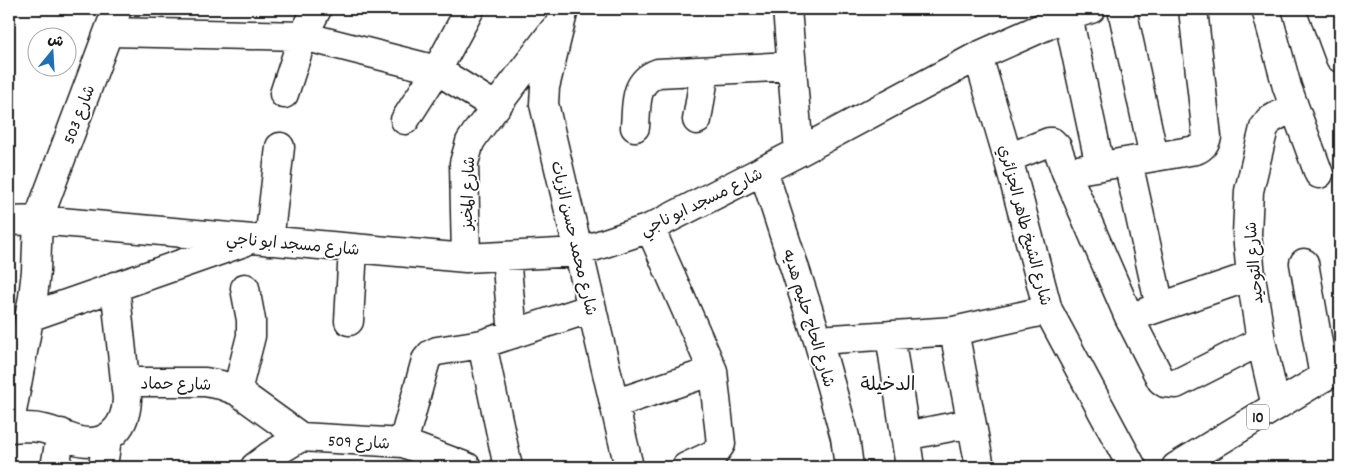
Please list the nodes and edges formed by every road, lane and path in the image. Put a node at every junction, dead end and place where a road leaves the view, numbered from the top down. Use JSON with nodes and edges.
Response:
{"nodes":[{"id":1,"x":317,"y":9,"type":"edge"},
{"id":2,"x":470,"y":9,"type":"edge"},
{"id":3,"x":787,"y":9,"type":"edge"},
{"id":4,"x":1122,"y":9,"type":"edge"},
{"id":5,"x":1193,"y":9,"type":"edge"},
{"id":6,"x":1266,"y":9,"type":"edge"},
{"id":7,"x":1322,"y":9,"type":"edge"},
{"id":8,"x":1080,"y":13,"type":"edge"},
{"id":9,"x":562,"y":15,"type":"edge"},
{"id":10,"x":113,"y":20,"type":"edge"},
{"id":11,"x":303,"y":36,"type":"junction"},
{"id":12,"x":978,"y":56,"type":"junction"},
{"id":13,"x":1340,"y":58,"type":"edge"},
{"id":14,"x":792,"y":66,"type":"junction"},
{"id":15,"x":436,"y":70,"type":"junction"},
{"id":16,"x":705,"y":71,"type":"junction"},
{"id":17,"x":284,"y":94,"type":"dead end"},
{"id":18,"x":1294,"y":106,"type":"junction"},
{"id":19,"x":496,"y":107,"type":"junction"},
{"id":20,"x":404,"y":120,"type":"dead end"},
{"id":21,"x":697,"y":120,"type":"dead end"},
{"id":22,"x":635,"y":127,"type":"dead end"},
{"id":23,"x":280,"y":147,"type":"dead end"},
{"id":24,"x":799,"y":152,"type":"junction"},
{"id":25,"x":1008,"y":158,"type":"junction"},
{"id":26,"x":1141,"y":159,"type":"junction"},
{"id":27,"x":1100,"y":166,"type":"junction"},
{"id":28,"x":764,"y":170,"type":"junction"},
{"id":29,"x":1066,"y":172,"type":"junction"},
{"id":30,"x":1319,"y":174,"type":"dead end"},
{"id":31,"x":38,"y":220,"type":"junction"},
{"id":32,"x":9,"y":221,"type":"edge"},
{"id":33,"x":650,"y":228,"type":"junction"},
{"id":34,"x":261,"y":240,"type":"junction"},
{"id":35,"x":353,"y":248,"type":"junction"},
{"id":36,"x":578,"y":252,"type":"junction"},
{"id":37,"x":506,"y":257,"type":"junction"},
{"id":38,"x":466,"y":258,"type":"junction"},
{"id":39,"x":1304,"y":262,"type":"dead end"},
{"id":40,"x":1251,"y":276,"type":"junction"},
{"id":41,"x":115,"y":286,"type":"junction"},
{"id":42,"x":245,"y":288,"type":"dead end"},
{"id":43,"x":1160,"y":307,"type":"junction"},
{"id":44,"x":23,"y":308,"type":"edge"},
{"id":45,"x":592,"y":308,"type":"junction"},
{"id":46,"x":1048,"y":310,"type":"junction"},
{"id":47,"x":1129,"y":317,"type":"junction"},
{"id":48,"x":349,"y":321,"type":"dead end"},
{"id":49,"x":954,"y":331,"type":"junction"},
{"id":50,"x":513,"y":334,"type":"junction"},
{"id":51,"x":890,"y":335,"type":"junction"},
{"id":52,"x":818,"y":340,"type":"junction"},
{"id":53,"x":1261,"y":341,"type":"junction"},
{"id":54,"x":482,"y":344,"type":"junction"},
{"id":55,"x":713,"y":371,"type":"junction"},
{"id":56,"x":1335,"y":373,"type":"edge"},
{"id":57,"x":125,"y":382,"type":"junction"},
{"id":58,"x":237,"y":391,"type":"junction"},
{"id":59,"x":614,"y":404,"type":"junction"},
{"id":60,"x":1276,"y":406,"type":"junction"},
{"id":61,"x":972,"y":423,"type":"junction"},
{"id":62,"x":9,"y":428,"type":"edge"},
{"id":63,"x":61,"y":434,"type":"junction"},
{"id":64,"x":905,"y":436,"type":"junction"},
{"id":65,"x":301,"y":437,"type":"junction"},
{"id":66,"x":107,"y":438,"type":"junction"},
{"id":67,"x":403,"y":443,"type":"junction"},
{"id":68,"x":1183,"y":465,"type":"edge"},
{"id":69,"x":55,"y":467,"type":"edge"},
{"id":70,"x":103,"y":467,"type":"edge"},
{"id":71,"x":255,"y":467,"type":"edge"},
{"id":72,"x":467,"y":467,"type":"edge"},
{"id":73,"x":508,"y":467,"type":"edge"},
{"id":74,"x":629,"y":467,"type":"edge"},
{"id":75,"x":686,"y":467,"type":"edge"},
{"id":76,"x":849,"y":467,"type":"edge"},
{"id":77,"x":910,"y":467,"type":"edge"},
{"id":78,"x":980,"y":467,"type":"edge"},
{"id":79,"x":1132,"y":467,"type":"edge"}],
"edges":[{"from":1,"to":11,"type":"street"},
{"from":2,"to":15,"type":"street"},
{"from":3,"to":14,"type":"street"},
{"from":4,"to":26,"type":"street"},
{"from":5,"to":26,"type":"street"},
{"from":6,"to":18,"type":"street"},
{"from":7,"to":13,"type":"street"},
{"from":8,"to":12,"type":"street","name":"شارع مسجد ابو ناجي"},
{"from":8,"to":27,"type":"street"},
{"from":9,"to":19,"type":"street","name":"شارع المخبز"},
{"from":9,"to":36,"type":"street","name":"شارع محمد حسن الزيات"},
{"from":10,"to":11,"type":"street"},
{"from":10,"to":31,"type":"street","name":"شارع 503"},
{"from":11,"to":15,"type":"street"},
{"from":11,"to":17,"type":"street"},
{"from":12,"to":24,"type":"street","name":"شارع مسجد ابو ناجي"},
{"from":12,"to":25,"type":"street","name":"شارع الشيخ طاهر الجزائري"},
{"from":14,"to":16,"type":"street"},
{"from":14,"to":24,"type":"street"},
{"from":15,"to":19,"type":"street"},
{"from":15,"to":20,"type":"street"},
{"from":16,"to":21,"type":"street"},
{"from":16,"to":22,"type":"street"},
{"from":18,"to":30,"type":"street"},
{"from":18,"to":40,"type":"street","name":"شارع التوحيد"},
{"from":19,"to":38,"type":"street","name":"شارع المخبز"},
{"from":23,"to":34,"type":"street"},
{"from":24,"to":28,"type":"street","name":"شارع مسجد ابو ناجي"},
{"from":25,"to":29,"type":"street"},
{"from":25,"to":46,"type":"street","name":"شارع الشيخ طاهر الجزائري"},
{"from":26,"to":27,"type":"street"},
{"from":26,"to":43,"type":"street"},
{"from":27,"to":29,"type":"street"},
{"from":28,"to":33,"type":"street","name":"شارع مسجد ابو ناجي"},
{"from":28,"to":52,"type":"street","name":"شارع الحاج حليم هديه"},
{"from":29,"to":47,"type":"street"},
{"from":31,"to":32,"type":"street","name":"شارع مسجد ابو ناجي"},
{"from":31,"to":34,"type":"street","name":"شارع مسجد ابو ناجي"},
{"from":31,"to":44,"type":"street","name":"شارع 503"},
{"from":33,"to":36,"type":"street","name":"شارع مسجد ابو ناجي"},
{"from":33,"to":55,"type":"street"},
{"from":34,"to":35,"type":"street","name":"شارع مسجد ابو ناجي"},
{"from":34,"to":41,"type":"street"},
{"from":35,"to":38,"type":"street","name":"شارع مسجد ابو ناجي"},
{"from":35,"to":48,"type":"street"},
{"from":36,"to":37,"type":"street","name":"شارع مسجد ابو ناجي"},
{"from":36,"to":45,"type":"street","name":"شارع محمد حسن الزيات"},
{"from":37,"to":38,"type":"street","name":"شارع مسجد ابو ناجي"},
{"from":37,"to":50,"type":"street"},
{"from":39,"to":56,"type":"street"},
{"from":40,"to":43,"type":"street"},
{"from":40,"to":53,"type":"street","name":"شارع التوحيد"},
{"from":41,"to":44,"type":"street"},
{"from":41,"to":57,"type":"street"},
{"from":42,"to":58,"type":"street"},
{"from":43,"to":47,"type":"street"},
{"from":44,"to":62,"type":"street","name":"شارع 503"},
{"from":45,"to":50,"type":"street"},
{"from":45,"to":59,"type":"street","name":"شارع محمد حسن الزيات"},
{"from":46,"to":49,"type":"street"},
{"from":46,"to":79,"type":"street","name":"شارع الشيخ طاهر الجزائري"},
{"from":47,"to":53,"type":"street"},
{"from":49,"to":51,"type":"street"},
{"from":49,"to":61,"type":"street"},
{"from":50,"to":54,"type":"street"},
{"from":51,"to":52,"type":"street"},
{"from":51,"to":64,"type":"street"},
{"from":52,"to":76,"type":"street","name":"شارع الحاج حليم هديه"},
{"from":53,"to":60,"type":"street","name":"شارع التوحيد"},
{"from":54,"to":67,"type":"street"},
{"from":54,"to":73,"type":"street"},
{"from":55,"to":59,"type":"street"},
{"from":55,"to":75,"type":"street"},
{"from":56,"to":60,"type":"street","number":"10"},
{"from":57,"to":58,"type":"street","name":"شارع حماد"},
{"from":57,"to":66,"type":"street"},
{"from":58,"to":65,"type":"street","name":"شارع حماد"},
{"from":59,"to":74,"type":"street","name":"شارع محمد حسن الزيات"},
{"from":60,"to":68,"type":"street","number":"10"},
{"from":61,"to":64,"type":"street"},
{"from":61,"to":78,"type":"street"},
{"from":62,"to":63,"type":"street"},
{"from":63,"to":66,"type":"street"},
{"from":63,"to":69,"type":"street"},
{"from":64,"to":77,"type":"street"},
{"from":65,"to":67,"type":"street","name":"شارع 509"},
{"from":65,"to":71,"type":"street"},
{"from":66,"to":70,"type":"street"},
{"from":67,"to":72,"type":"street","name":"شارع 509"}]}
